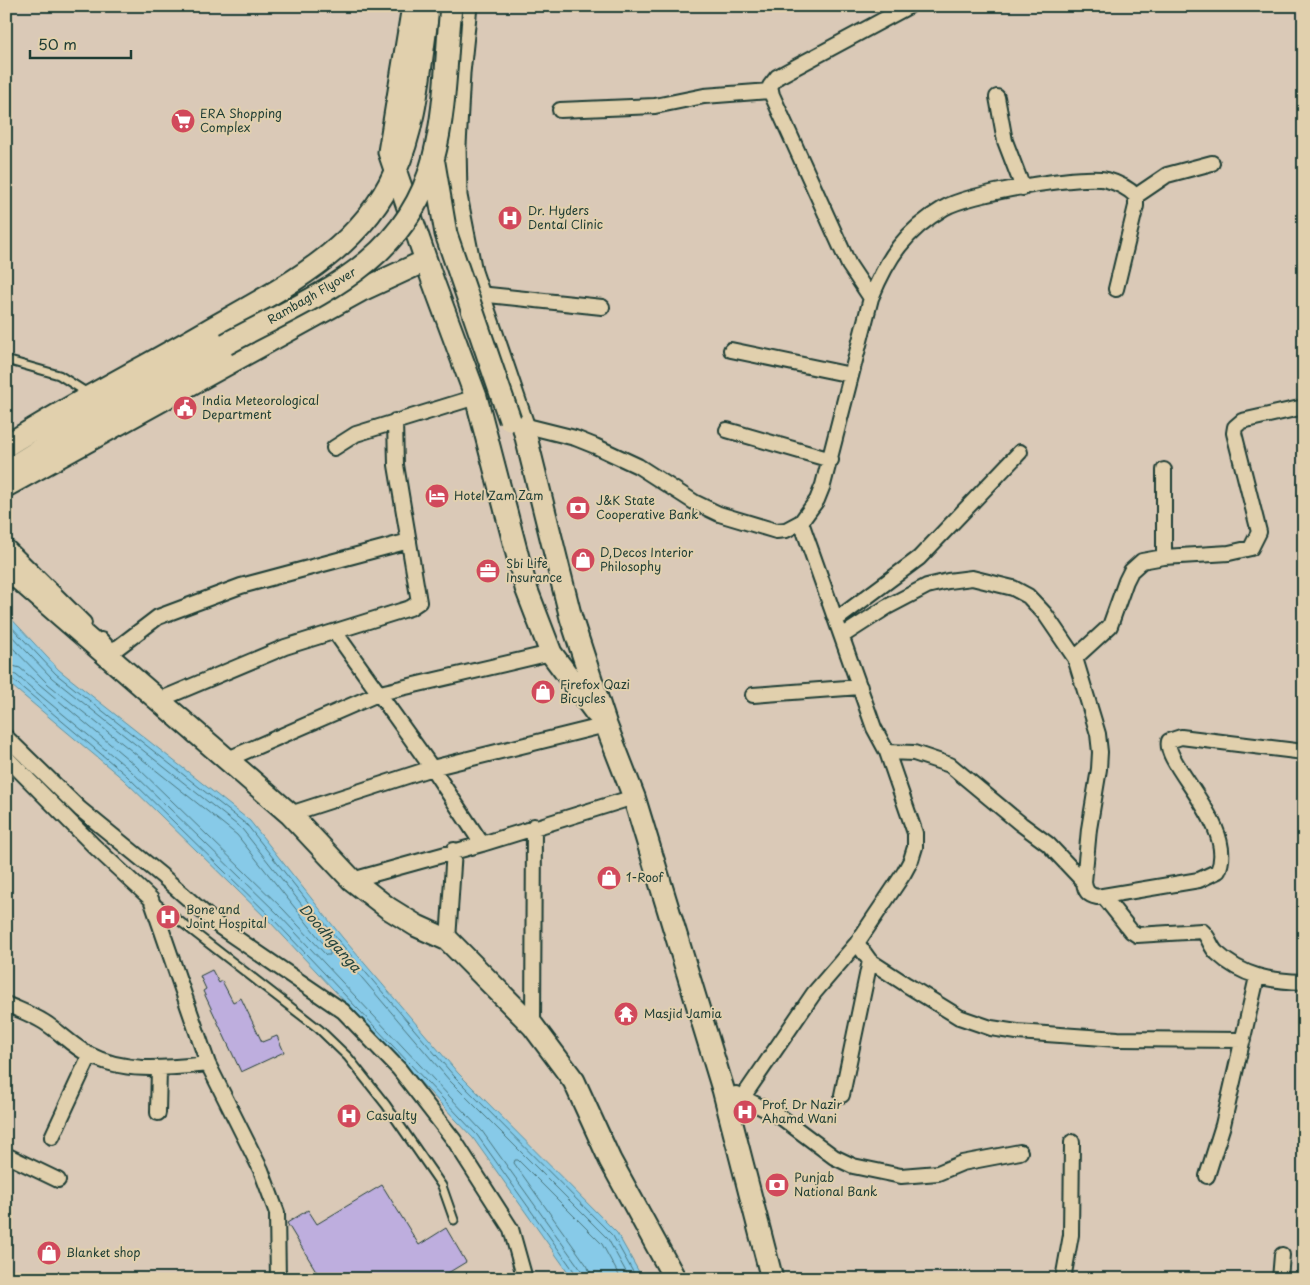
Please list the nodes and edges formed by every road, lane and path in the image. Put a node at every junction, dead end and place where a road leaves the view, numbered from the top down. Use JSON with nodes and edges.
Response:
{"nodes":[{"id":1,"x":413,"y":6,"type":"edge"},
{"id":2,"x":429,"y":6,"type":"edge"},
{"id":3,"x":451,"y":6,"type":"edge"},
{"id":4,"x":466,"y":6,"type":"edge"},
{"id":5,"x":910,"y":6,"type":"edge"},
{"id":6,"x":770,"y":91,"type":"junction"},
{"id":7,"x":997,"y":97,"type":"dead end"},
{"id":8,"x":560,"y":110,"type":"dead end"},
{"id":9,"x":433,"y":160,"type":"junction"},
{"id":10,"x":1212,"y":163,"type":"dead end"},
{"id":11,"x":395,"y":173,"type":"junction"},
{"id":12,"x":1023,"y":188,"type":"junction"},
{"id":13,"x":1136,"y":196,"type":"junction"},
{"id":14,"x":424,"y":257,"type":"junction"},
{"id":15,"x":1116,"y":290,"type":"dead end"},
{"id":16,"x":479,"y":294,"type":"junction"},
{"id":17,"x":871,"y":298,"type":"junction"},
{"id":18,"x":602,"y":307,"type":"dead end"},
{"id":19,"x":487,"y":320,"type":"junction"},
{"id":20,"x":453,"y":336,"type":"junction"},
{"id":21,"x":731,"y":350,"type":"dead end"},
{"id":22,"x":6,"y":360,"type":"edge"},
{"id":23,"x":851,"y":375,"type":"junction"},
{"id":24,"x":92,"y":395,"type":"junction"},
{"id":25,"x":476,"y":398,"type":"junction"},
{"id":26,"x":1304,"y":407,"type":"edge"},
{"id":27,"x":90,"y":418,"type":"junction"},
{"id":28,"x":395,"y":422,"type":"junction"},
{"id":29,"x":517,"y":422,"type":"junction"},
{"id":30,"x":727,"y":430,"type":"dead end"},
{"id":31,"x":6,"y":446,"type":"edge"},
{"id":32,"x":334,"y":448,"type":"dead end"},
{"id":33,"x":1020,"y":452,"type":"dead end"},
{"id":34,"x":831,"y":460,"type":"junction"},
{"id":35,"x":6,"y":470,"type":"edge"},
{"id":36,"x":1164,"y":470,"type":"dead end"},
{"id":37,"x":6,"y":486,"type":"edge"},
{"id":38,"x":801,"y":522,"type":"junction"},
{"id":39,"x":409,"y":540,"type":"junction"},
{"id":40,"x":6,"y":546,"type":"edge"},
{"id":41,"x":1164,"y":557,"type":"junction"},
{"id":42,"x":6,"y":568,"type":"edge"},
{"id":43,"x":836,"y":620,"type":"junction"},
{"id":44,"x":335,"y":632,"type":"junction"},
{"id":45,"x":842,"y":636,"type":"junction"},
{"id":46,"x":551,"y":653,"type":"junction"},
{"id":47,"x":1075,"y":658,"type":"junction"},
{"id":48,"x":860,"y":687,"type":"junction"},
{"id":49,"x":380,"y":693,"type":"junction"},
{"id":50,"x":753,"y":695,"type":"dead end"},
{"id":51,"x":159,"y":700,"type":"junction"},
{"id":52,"x":606,"y":725,"type":"junction"},
{"id":53,"x":6,"y":737,"type":"edge"},
{"id":54,"x":886,"y":752,"type":"junction"},
{"id":55,"x":1304,"y":752,"type":"edge"},
{"id":56,"x":6,"y":757,"type":"edge"},
{"id":57,"x":228,"y":759,"type":"junction"},
{"id":58,"x":432,"y":768,"type":"junction"},
{"id":59,"x":634,"y":797,"type":"junction"},
{"id":60,"x":290,"y":814,"type":"junction"},
{"id":61,"x":534,"y":826,"type":"junction"},
{"id":62,"x":482,"y":844,"type":"junction"},
{"id":63,"x":454,"y":850,"type":"junction"},
{"id":64,"x":352,"y":880,"type":"junction"},
{"id":65,"x":1084,"y":882,"type":"junction"},
{"id":66,"x":1104,"y":897,"type":"junction"},
{"id":67,"x":151,"y":899,"type":"junction"},
{"id":68,"x":448,"y":940,"type":"junction"},
{"id":69,"x":857,"y":943,"type":"junction"},
{"id":70,"x":870,"y":960,"type":"junction"},
{"id":71,"x":1257,"y":977,"type":"junction"},
{"id":72,"x":1304,"y":982,"type":"edge"},
{"id":73,"x":6,"y":1004,"type":"edge"},
{"id":74,"x":533,"y":1026,"type":"junction"},
{"id":75,"x":1244,"y":1040,"type":"junction"},
{"id":76,"x":90,"y":1055,"type":"junction"},
{"id":77,"x":208,"y":1064,"type":"junction"},
{"id":78,"x":159,"y":1068,"type":"junction"},
{"id":79,"x":723,"y":1089,"type":"junction"},
{"id":80,"x":842,"y":1094,"type":"dead end"},
{"id":81,"x":743,"y":1097,"type":"junction"},
{"id":82,"x":158,"y":1113,"type":"dead end"},
{"id":83,"x":52,"y":1137,"type":"dead end"},
{"id":84,"x":1072,"y":1142,"type":"dead end"},
{"id":85,"x":1020,"y":1152,"type":"dead end"},
{"id":86,"x":6,"y":1155,"type":"edge"},
{"id":87,"x":1206,"y":1176,"type":"dead end"},
{"id":88,"x":58,"y":1180,"type":"dead end"},
{"id":89,"x":454,"y":1220,"type":"dead end"},
{"id":90,"x":1282,"y":1255,"type":"dead end"},
{"id":91,"x":278,"y":1279,"type":"edge"},
{"id":92,"x":524,"y":1279,"type":"edge"},
{"id":93,"x":675,"y":1279,"type":"edge"},
{"id":94,"x":772,"y":1279,"type":"edge"},
{"id":95,"x":1063,"y":1279,"type":"edge"},
{"id":96,"x":1280,"y":1279,"type":"edge"}],
"edges":[{"from":1,"to":11,"type":"main road"},
{"from":2,"to":11,"type":"main road"},
{"from":3,"to":9,"type":"main road","name":"Rambagh Flyover","bridge":true},
{"from":4,"to":16,"type":"main road"},
{"from":5,"to":6,"type":"street"},
{"from":6,"to":8,"type":"street"},
{"from":6,"to":17,"type":"street"},
{"from":7,"to":12,"type":"street"},
{"from":9,"to":27,"type":"main road","name":"Rambagh Flyover","bridge":true},
{"from":9,"to":29,"type":"main road","bridge":true},
{"from":10,"to":13,"type":"street"},
{"from":11,"to":14,"type":"main road"},
{"from":11,"to":24,"type":"main road"},
{"from":12,"to":13,"type":"street"},
{"from":12,"to":17,"type":"street"},
{"from":13,"to":15,"type":"street"},
{"from":14,"to":20,"type":"main road"},
{"from":14,"to":27,"type":"main road"},
{"from":14,"to":37,"type":"main road"},
{"from":16,"to":18,"type":"street"},
{"from":16,"to":19,"type":"main road"},
{"from":17,"to":23,"type":"street"},
{"from":19,"to":20,"type":"main road"},
{"from":19,"to":29,"type":"main road"},
{"from":20,"to":25,"type":"main road"},
{"from":21,"to":23,"type":"street"},
{"from":22,"to":24,"type":"lane"},
{"from":23,"to":34,"type":"street"},
{"from":24,"to":31,"type":"main road"},
{"from":25,"to":28,"type":"street"},
{"from":25,"to":46,"type":"main road"},
{"from":26,"to":41,"type":"street"},
{"from":27,"to":35,"type":"main road","name":"Rambagh Flyover"},
{"from":28,"to":32,"type":"street"},
{"from":28,"to":39,"type":"street"},
{"from":29,"to":38,"type":"street"},
{"from":29,"to":52,"type":"main road"},
{"from":30,"to":34,"type":"street"},
{"from":33,"to":43,"type":"street"},
{"from":34,"to":38,"type":"street"},
{"from":36,"to":41,"type":"street"},
{"from":38,"to":43,"type":"street"},
{"from":39,"to":40,"type":"street"},
{"from":39,"to":44,"type":"street"},
{"from":41,"to":47,"type":"street"},
{"from":42,"to":51,"type":"main road"},
{"from":43,"to":45,"type":"street"},
{"from":44,"to":49,"type":"street"},
{"from":44,"to":51,"type":"street"},
{"from":45,"to":47,"type":"street"},
{"from":45,"to":48,"type":"street"},
{"from":46,"to":49,"type":"street"},
{"from":46,"to":52,"type":"main road"},
{"from":47,"to":65,"type":"street"},
{"from":48,"to":50,"type":"street"},
{"from":48,"to":54,"type":"street"},
{"from":49,"to":57,"type":"street"},
{"from":49,"to":58,"type":"street"},
{"from":51,"to":57,"type":"main road"},
{"from":52,"to":58,"type":"street"},
{"from":52,"to":59,"type":"main road"},
{"from":53,"to":92,"type":"street"},
{"from":54,"to":65,"type":"street"},
{"from":54,"to":69,"type":"street"},
{"from":55,"to":66,"type":"street"},
{"from":56,"to":67,"type":"street"},
{"from":57,"to":60,"type":"main road"},
{"from":58,"to":60,"type":"street"},
{"from":58,"to":62,"type":"street"},
{"from":59,"to":61,"type":"street"},
{"from":59,"to":79,"type":"main road"},
{"from":60,"to":64,"type":"main road"},
{"from":61,"to":62,"type":"street"},
{"from":61,"to":74,"type":"street"},
{"from":62,"to":63,"type":"street"},
{"from":63,"to":64,"type":"street"},
{"from":63,"to":68,"type":"street"},
{"from":64,"to":68,"type":"main road"},
{"from":65,"to":66,"type":"street"},
{"from":66,"to":71,"type":"street"},
{"from":67,"to":77,"type":"street"},
{"from":67,"to":89,"type":"lane"},
{"from":68,"to":74,"type":"main road"},
{"from":69,"to":70,"type":"street"},
{"from":69,"to":81,"type":"street"},
{"from":70,"to":75,"type":"street"},
{"from":70,"to":80,"type":"street"},
{"from":71,"to":72,"type":"street"},
{"from":71,"to":75,"type":"street"},
{"from":73,"to":76,"type":"street"},
{"from":74,"to":93,"type":"main road"},
{"from":75,"to":87,"type":"street"},
{"from":76,"to":78,"type":"street"},
{"from":76,"to":83,"type":"street"},
{"from":77,"to":78,"type":"street"},
{"from":77,"to":91,"type":"street"},
{"from":78,"to":82,"type":"street"},
{"from":79,"to":81,"type":"street"},
{"from":79,"to":94,"type":"main road"},
{"from":81,"to":85,"type":"street"},
{"from":84,"to":95,"type":"street"},
{"from":86,"to":88,"type":"street"},
{"from":90,"to":96,"type":"street"}]}
